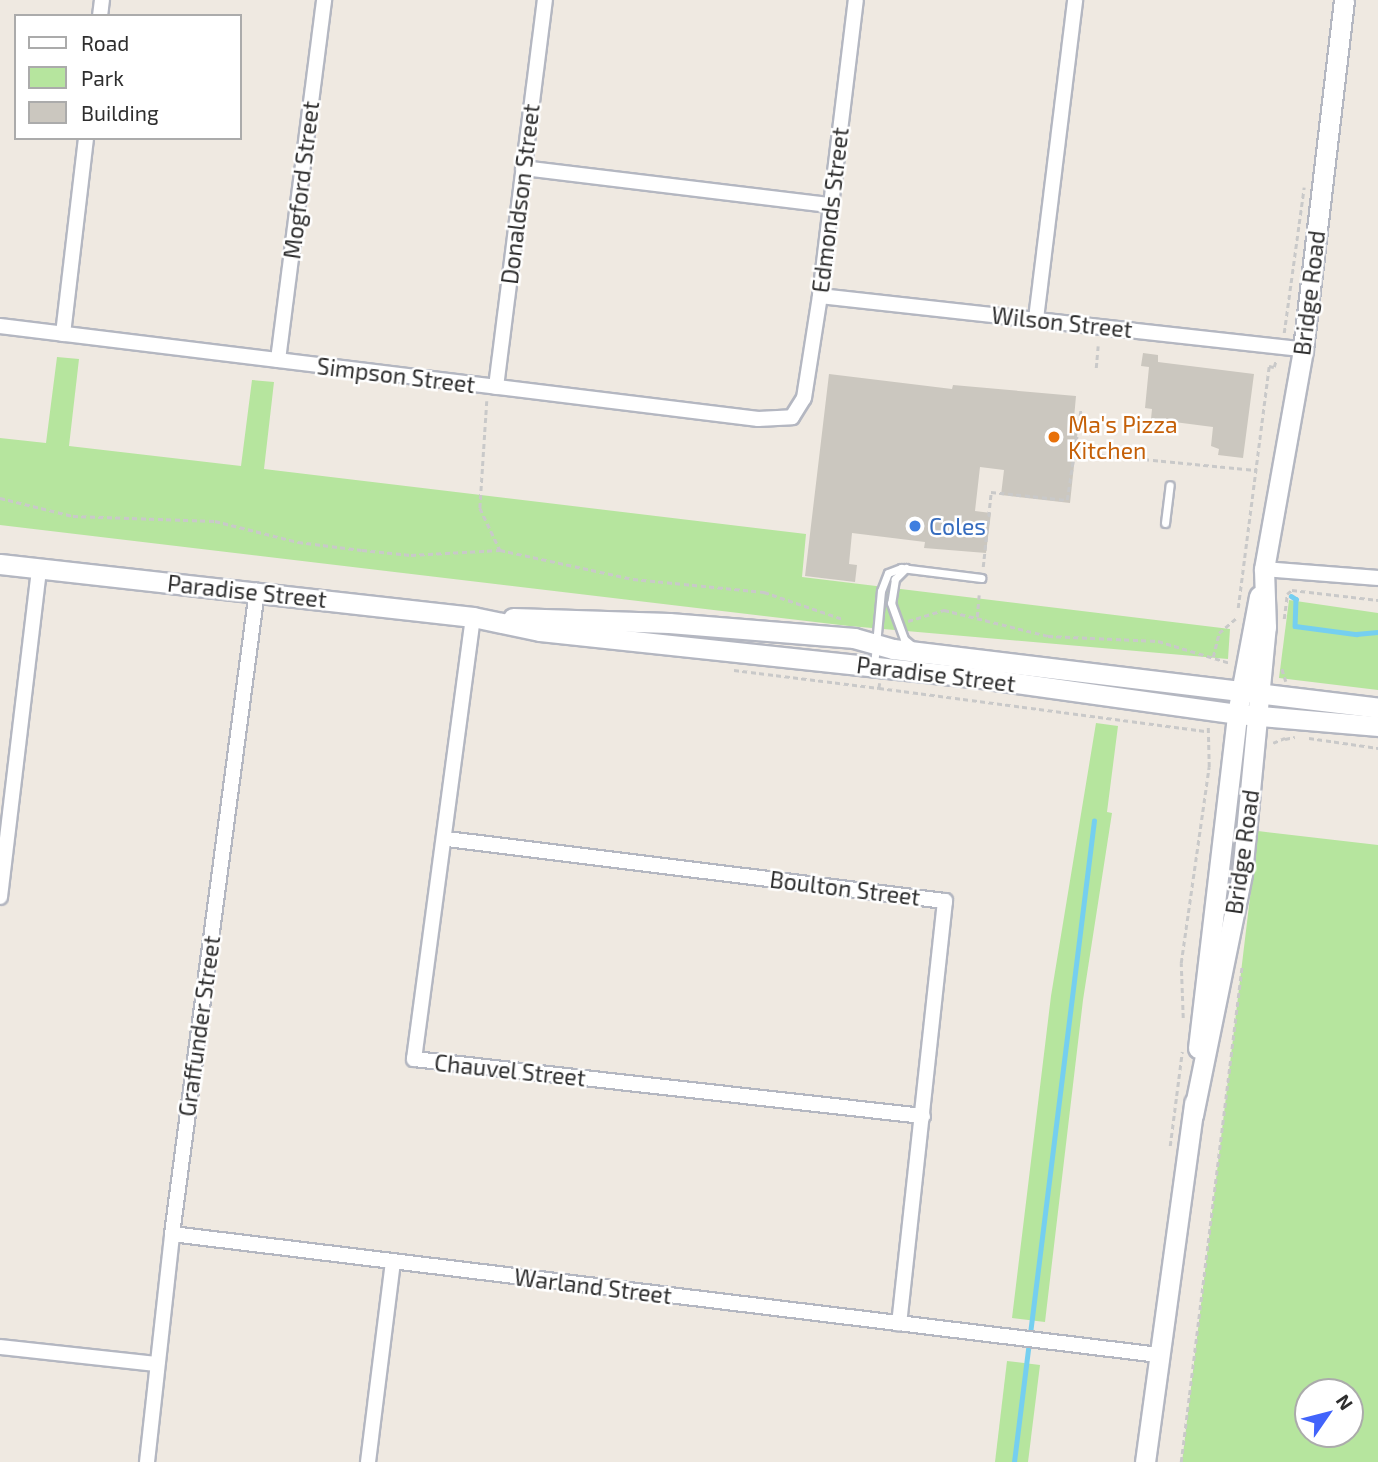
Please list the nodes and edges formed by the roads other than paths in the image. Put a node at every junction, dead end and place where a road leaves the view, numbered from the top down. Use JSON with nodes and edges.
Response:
{"nodes":[{"id":1,"x":324,"y":0,"type":"edge"},
{"id":2,"x":545,"y":0,"type":"edge"},
{"id":3,"x":856,"y":0,"type":"edge"},
{"id":4,"x":1075,"y":0,"type":"edge"},
{"id":5,"x":1345,"y":0,"type":"edge"},
{"id":6,"x":86,"y":140,"type":"edge"},
{"id":7,"x":523,"y":169,"type":"junction"},
{"id":8,"x":828,"y":205,"type":"junction"},
{"id":9,"x":820,"y":296,"type":"junction"},
{"id":10,"x":1036,"y":319,"type":"junction"},
{"id":11,"x":0,"y":326,"type":"edge"},
{"id":12,"x":63,"y":334,"type":"junction"},
{"id":13,"x":1303,"y":349,"type":"junction"},
{"id":14,"x":278,"y":360,"type":"junction"},
{"id":15,"x":496,"y":387,"type":"junction"},
{"id":16,"x":792,"y":417,"type":"joint"},
{"id":17,"x":1170,"y":485,"type":"dead end"},
{"id":18,"x":1165,"y":523,"type":"dead end"},
{"id":19,"x":0,"y":564,"type":"edge"},
{"id":20,"x":906,"y":568,"type":"junction"},
{"id":21,"x":39,"y":569,"type":"junction"},
{"id":22,"x":982,"y":574,"type":"road end"},
{"id":23,"x":1264,"y":577,"type":"junction"},
{"id":24,"x":1378,"y":578,"type":"edge"},
{"id":25,"x":257,"y":592,"type":"junction"},
{"id":26,"x":473,"y":617,"type":"junction"},
{"id":27,"x":495,"y":620,"type":"junction"},
{"id":28,"x":876,"y":644,"type":"junction"},
{"id":29,"x":922,"y":652,"type":"junction"},
{"id":30,"x":877,"y":675,"type":"junction"},
{"id":31,"x":1250,"y":692,"type":"junction"},
{"id":32,"x":1378,"y":708,"type":"edge"},
{"id":33,"x":1247,"y":715,"type":"junction"},
{"id":34,"x":1378,"y":726,"type":"edge"},
{"id":35,"x":5,"y":811,"type":"edge"},
{"id":36,"x":447,"y":839,"type":"junction"},
{"id":37,"x":0,"y":897,"type":"edge"},
{"id":38,"x":923,"y":1116,"type":"junction"},
{"id":39,"x":172,"y":1234,"type":"junction"},
{"id":40,"x":393,"y":1262,"type":"junction"},
{"id":41,"x":899,"y":1324,"type":"junction"},
{"id":42,"x":0,"y":1347,"type":"edge"},
{"id":43,"x":1159,"y":1355,"type":"junction"},
{"id":44,"x":156,"y":1364,"type":"junction"},
{"id":45,"x":147,"y":1462,"type":"edge"},
{"id":46,"x":368,"y":1462,"type":"edge"},
{"id":47,"x":1145,"y":1462,"type":"edge"}],
"edges":[{"from":1,"to":14,"type":"street","name":"Mogford Street"},
{"from":2,"to":7,"type":"street","name":"Donaldson Street"},
{"from":3,"to":8,"type":"street","name":"Edmonds Street"},
{"from":4,"to":10,"type":"street"},
{"from":5,"to":13,"type":"street","name":"Bridge Road"},
{"from":6,"to":12,"type":"street"},
{"from":7,"to":8,"type":"street"},
{"from":7,"to":15,"type":"street","name":"Donaldson Street"},
{"from":8,"to":9,"type":"street","name":"Edmonds Street"},
{"from":9,"to":10,"type":"street","name":"Wilson Street"},
{"from":9,"to":16,"type":"street","name":"Edmonds Street"},
{"from":10,"to":13,"type":"street","name":"Wilson Street"},
{"from":11,"to":12,"type":"street","name":"Simpson Street"},
{"from":12,"to":14,"type":"street","name":"Simpson Street"},
{"from":13,"to":23,"type":"street","name":"Bridge Road"},
{"from":14,"to":15,"type":"street","name":"Simpson Street"},
{"from":15,"to":16,"type":"street","name":"Simpson Street"},
{"from":17,"to":18,"type":"lane"},
{"from":19,"to":21,"type":"street","name":"Paradise Street"},
{"from":20,"to":22,"type":"lane"},
{"from":20,"to":28,"type":"lane"},
{"from":20,"to":29,"type":"lane"},
{"from":21,"to":25,"type":"street","name":"Paradise Street"},
{"from":21,"to":35,"type":"street"},
{"from":23,"to":24,"type":"street"},
{"from":23,"to":31,"type":"street","name":"Bridge Road"},
{"from":25,"to":26,"type":"street","name":"Paradise Street"},
{"from":25,"to":39,"type":"street","name":"Graffunder Street"},
{"from":26,"to":27,"type":"street","name":"Paradise Street"},
{"from":26,"to":36,"type":"street","name":"Chauvel Street"},
{"from":27,"to":28,"type":"street","name":"Paradise Street"},
{"from":27,"to":30,"type":"street","name":"Paradise Street"},
{"from":28,"to":29,"type":"street","name":"Paradise Street"},
{"from":28,"to":30,"type":"lane"},
{"from":29,"to":31,"type":"street","name":"Paradise Street"},
{"from":30,"to":33,"type":"street","name":"Paradise Street"},
{"from":31,"to":32,"type":"street","name":"Paradise Street"},
{"from":31,"to":33,"type":"street","name":"Bridge Road"},
{"from":33,"to":34,"type":"street","name":"Paradise Street"},
{"from":33,"to":43,"type":"street","name":"Bridge Road"},
{"from":35,"to":37,"type":"street"},
{"from":36,"to":38,"type":"street","name":"Boulton Street"},
{"from":36,"to":38,"type":"street","name":"Chauvel Street"},
{"from":38,"to":41,"type":"street","name":"Boulton Street"},
{"from":39,"to":40,"type":"street","name":"Warland Street"},
{"from":39,"to":44,"type":"street","name":"Graffunder Street"},
{"from":40,"to":41,"type":"street","name":"Warland Street"},
{"from":40,"to":46,"type":"street"},
{"from":41,"to":43,"type":"street","name":"Warland Street"},
{"from":42,"to":44,"type":"street"},
{"from":43,"to":47,"type":"street","name":"Bridge Road"},
{"from":44,"to":45,"type":"street","name":"Graffunder Street"}]}
